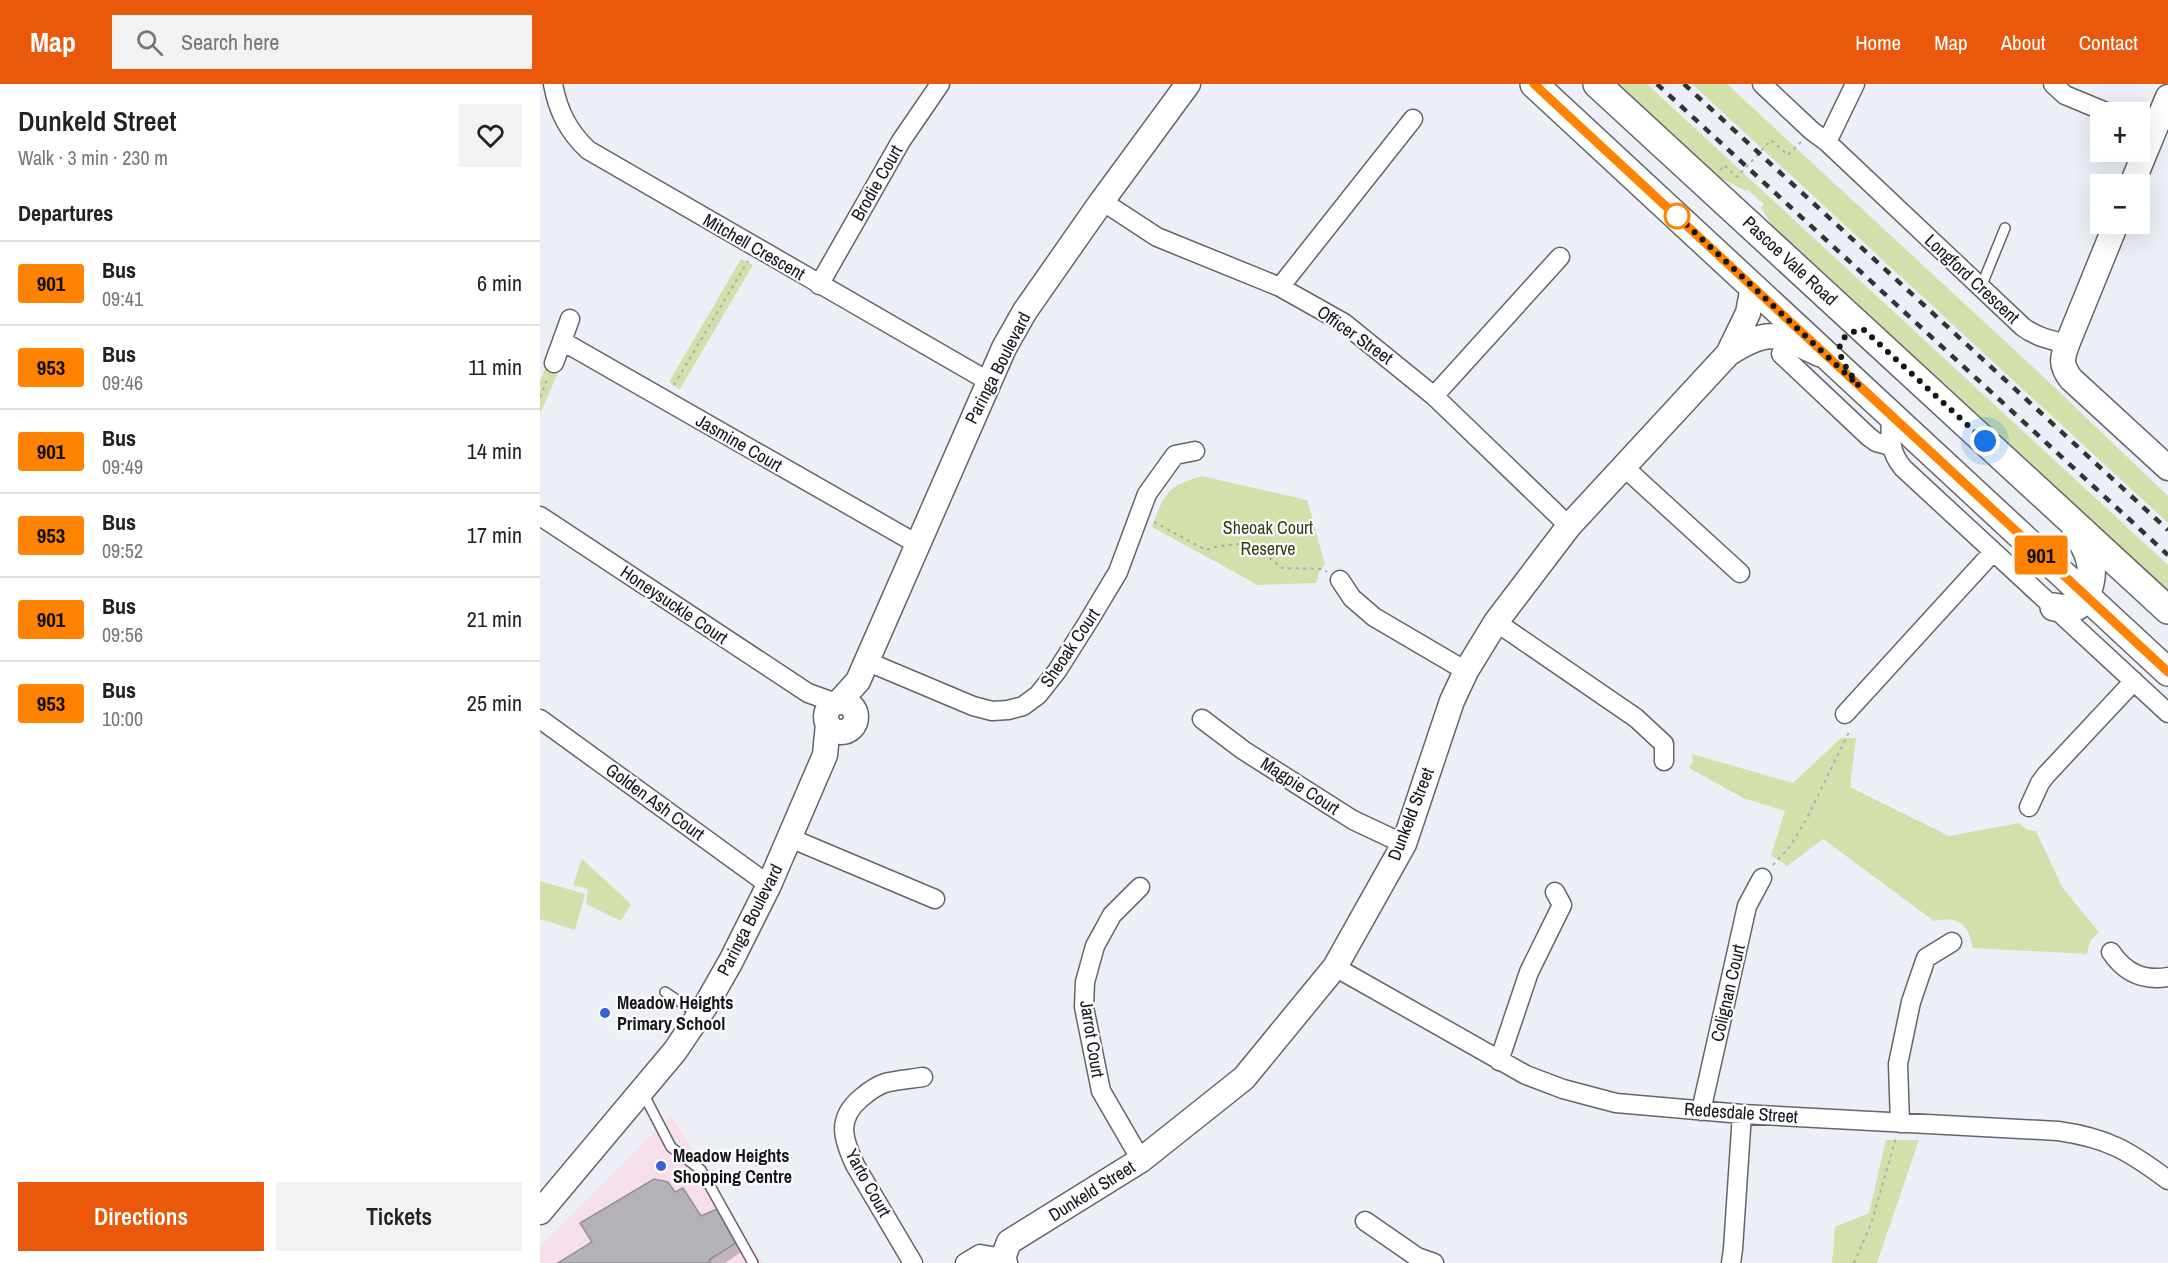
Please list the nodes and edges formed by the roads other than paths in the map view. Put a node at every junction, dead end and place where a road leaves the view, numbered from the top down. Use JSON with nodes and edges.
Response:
{"nodes":[{"id":1,"x":553,"y":84,"type":"edge"},
{"id":2,"x":940,"y":84,"type":"edge"},
{"id":3,"x":1188,"y":84,"type":"edge"},
{"id":4,"x":1534,"y":84,"type":"edge"},
{"id":5,"x":1598,"y":84,"type":"edge"},
{"id":6,"x":1762,"y":84,"type":"edge"},
{"id":7,"x":1855,"y":84,"type":"edge"},
{"id":8,"x":2053,"y":84,"type":"edge"},
{"id":9,"x":2168,"y":97,"type":"edge"},
{"id":10,"x":2090,"y":105,"type":"edge"},
{"id":11,"x":1413,"y":119,"type":"dead end"},
{"id":12,"x":2150,"y":123,"type":"edge"},
{"id":13,"x":1827,"y":142,"type":"junction"},
{"id":14,"x":1102,"y":201,"type":"junction"},
{"id":15,"x":2006,"y":228,"type":"dead end"},
{"id":16,"x":2112,"y":234,"type":"edge"},
{"id":17,"x":1560,"y":257,"type":"dead end"},
{"id":18,"x":819,"y":285,"type":"junction"},
{"id":19,"x":1753,"y":286,"type":"junction"},
{"id":20,"x":1280,"y":287,"type":"junction"},
{"id":21,"x":1981,"y":287,"type":"junction"},
{"id":22,"x":570,"y":319,"type":"dead end"},
{"id":23,"x":1863,"y":329,"type":"junction"},
{"id":24,"x":562,"y":341,"type":"junction"},
{"id":25,"x":2067,"y":344,"type":"junction"},
{"id":26,"x":1728,"y":354,"type":"junction"},
{"id":27,"x":1781,"y":354,"type":"dead end"},
{"id":28,"x":1828,"y":358,"type":"junction"},
{"id":29,"x":554,"y":363,"type":"road end"},
{"id":30,"x":988,"y":381,"type":"junction"},
{"id":31,"x":1859,"y":386,"type":"junction"},
{"id":32,"x":1434,"y":396,"type":"junction"},
{"id":33,"x":1891,"y":416,"type":"junction"},
{"id":34,"x":1891,"y":446,"type":"junction"},
{"id":35,"x":1195,"y":451,"type":"dead end"},
{"id":36,"x":1624,"y":468,"type":"junction"},
{"id":37,"x":2168,"y":468,"type":"edge"},
{"id":38,"x":2065,"y":515,"type":"junction"},
{"id":39,"x":540,"y":516,"type":"edge"},
{"id":40,"x":1569,"y":526,"type":"junction"},
{"id":41,"x":917,"y":544,"type":"junction"},
{"id":42,"x":1994,"y":552,"type":"junction"},
{"id":43,"x":1740,"y":573,"type":"dead end"},
{"id":44,"x":1340,"y":580,"type":"road end"},
{"id":45,"x":2086,"y":596,"type":"junction"},
{"id":46,"x":2054,"y":608,"type":"junction"},
{"id":47,"x":2168,"y":610,"type":"edge"},
{"id":48,"x":1496,"y":622,"type":"junction"},
{"id":49,"x":862,"y":671,"type":"junction"},
{"id":50,"x":1466,"y":671,"type":"junction"},
{"id":51,"x":2168,"y":672,"type":"edge"},
{"id":52,"x":2134,"y":681,"type":"junction"},
{"id":53,"x":1850,"y":709,"type":"road end"},
{"id":54,"x":2168,"y":713,"type":"edge"},
{"id":55,"x":839,"y":715,"type":"junction"},
{"id":56,"x":540,"y":719,"type":"edge"},
{"id":57,"x":1202,"y":719,"type":"dead end"},
{"id":58,"x":1664,"y":761,"type":"dead end"},
{"id":59,"x":2029,"y":807,"type":"dead end"},
{"id":60,"x":790,"y":838,"type":"junction"},
{"id":61,"x":1404,"y":844,"type":"junction"},
{"id":62,"x":1762,"y":878,"type":"road end"},
{"id":63,"x":770,"y":885,"type":"junction"},
{"id":64,"x":1140,"y":887,"type":"dead end"},
{"id":65,"x":1555,"y":892,"type":"dead end"},
{"id":66,"x":937,"y":901,"type":"dead end"},
{"id":67,"x":1952,"y":942,"type":"dead end"},
{"id":68,"x":2111,"y":952,"type":"dead end"},
{"id":69,"x":1335,"y":967,"type":"junction"},
{"id":70,"x":2168,"y":977,"type":"edge"},
{"id":71,"x":665,"y":992,"type":"dead end"},
{"id":72,"x":699,"y":1015,"type":"junction"},
{"id":73,"x":1499,"y":1061,"type":"junction"},
{"id":74,"x":923,"y":1077,"type":"dead end"},
{"id":75,"x":642,"y":1091,"type":"junction"},
{"id":76,"x":1701,"y":1111,"type":"junction"},
{"id":77,"x":1742,"y":1114,"type":"junction"},
{"id":78,"x":1900,"y":1123,"type":"junction"},
{"id":79,"x":1142,"y":1160,"type":"junction"},
{"id":80,"x":2168,"y":1180,"type":"edge"},
{"id":81,"x":540,"y":1212,"type":"edge"},
{"id":82,"x":1365,"y":1221,"type":"dead end"},
{"id":83,"x":1006,"y":1254,"type":"edge"},
{"id":84,"x":753,"y":1263,"type":"edge"},
{"id":85,"x":913,"y":1263,"type":"edge"},
{"id":86,"x":965,"y":1263,"type":"edge"},
{"id":87,"x":1434,"y":1263,"type":"edge"},
{"id":88,"x":1731,"y":1263,"type":"edge"}],
"edges":[{"from":1,"to":18,"type":"street","name":"Mitchell Crescent"},
{"from":2,"to":18,"type":"street","name":"Brodie Court"},
{"from":3,"to":14,"type":"street","name":"Paringa Boulevard"},
{"from":4,"to":19,"type":"main road"},
{"from":5,"to":23,"type":"main road","name":"Pascoe Vale Road"},
{"from":6,"to":13,"type":"street","name":"Longford Crescent"},
{"from":7,"to":13,"type":"street"},
{"from":8,"to":10,"type":"street"},
{"from":9,"to":12,"type":"street"},
{"from":11,"to":20,"type":"street"},
{"from":13,"to":21,"type":"street","name":"Longford Crescent"},
{"from":14,"to":20,"type":"street","name":"Officer Street"},
{"from":14,"to":30,"type":"street","name":"Paringa Boulevard"},
{"from":15,"to":21,"type":"lane"},
{"from":16,"to":25,"type":"street"},
{"from":17,"to":32,"type":"street"},
{"from":18,"to":30,"type":"street","name":"Mitchell Crescent"},
{"from":19,"to":26,"type":"street","name":"Dunkeld Street"},
{"from":19,"to":28,"type":"main road"},
{"from":20,"to":32,"type":"street","name":"Officer Street"},
{"from":21,"to":25,"type":"street","name":"Longford Crescent"},
{"from":22,"to":24,"type":"street"},
{"from":23,"to":31,"type":"main road"},
{"from":23,"to":38,"type":"main road","name":"Pascoe Vale Road"},
{"from":24,"to":29,"type":"street"},
{"from":24,"to":41,"type":"street","name":"Jasmine Court"},
{"from":25,"to":37,"type":"street"},
{"from":26,"to":28,"type":"street","name":"Dunkeld Street"},
{"from":26,"to":36,"type":"street","name":"Dunkeld Street"},
{"from":27,"to":34,"type":"street"},
{"from":28,"to":31,"type":"main road"},
{"from":30,"to":41,"type":"street","name":"Paringa Boulevard"},
{"from":31,"to":33,"type":"main road"},
{"from":32,"to":40,"type":"street","name":"Officer Street"},
{"from":33,"to":34,"type":"street"},
{"from":33,"to":45,"type":"main road"},
{"from":34,"to":42,"type":"street"},
{"from":35,"to":49,"type":"street","name":"Sheoak Court"},
{"from":36,"to":40,"type":"street","name":"Dunkeld Street"},
{"from":36,"to":43,"type":"street"},
{"from":38,"to":45,"type":"main road"},
{"from":38,"to":47,"type":"main road","name":"Pascoe Vale Road"},
{"from":39,"to":55,"type":"street","name":"Honeysuckle Court"},
{"from":40,"to":48,"type":"street","name":"Dunkeld Street"},
{"from":41,"to":49,"type":"street","name":"Paringa Boulevard"},
{"from":42,"to":46,"type":"street"},
{"from":42,"to":53,"type":"street"},
{"from":44,"to":50,"type":"street"},
{"from":45,"to":46,"type":"main road"},
{"from":45,"to":51,"type":"main road"},
{"from":46,"to":52,"type":"street"},
{"from":48,"to":50,"type":"street","name":"Dunkeld Street"},
{"from":48,"to":58,"type":"street"},
{"from":49,"to":55,"type":"street","name":"Paringa Boulevard"},
{"from":50,"to":61,"type":"street","name":"Dunkeld Street"},
{"from":52,"to":54,"type":"street"},
{"from":52,"to":59,"type":"street"},
{"from":55,"to":60,"type":"street","name":"Paringa Boulevard"},
{"from":56,"to":63,"type":"street","name":"Golden Ash Court"},
{"from":57,"to":61,"type":"street","name":"Magpie Court"},
{"from":60,"to":63,"type":"street","name":"Paringa Boulevard"},
{"from":60,"to":66,"type":"street"},
{"from":61,"to":69,"type":"street","name":"Dunkeld Street"},
{"from":62,"to":76,"type":"street","name":"Colignan Court"},
{"from":63,"to":72,"type":"street","name":"Paringa Boulevard"},
{"from":64,"to":79,"type":"street","name":"Jarrot Court"},
{"from":65,"to":73,"type":"street"},
{"from":67,"to":78,"type":"street"},
{"from":68,"to":70,"type":"street"},
{"from":69,"to":73,"type":"street","name":"Redesdale Street"},
{"from":69,"to":79,"type":"street","name":"Dunkeld Street"},
{"from":71,"to":72,"type":"lane"},
{"from":72,"to":75,"type":"street","name":"Paringa Boulevard"},
{"from":73,"to":76,"type":"street","name":"Redesdale Street"},
{"from":74,"to":85,"type":"street","name":"Yarto Court"},
{"from":75,"to":81,"type":"street","name":"Paringa Boulevard"},
{"from":75,"to":84,"type":"lane"},
{"from":76,"to":77,"type":"street","name":"Redesdale Street"},
{"from":77,"to":78,"type":"street","name":"Redesdale Street"},
{"from":77,"to":88,"type":"street"},
{"from":78,"to":80,"type":"street","name":"Redesdale Street"},
{"from":79,"to":83,"type":"street","name":"Dunkeld Street"},
{"from":82,"to":87,"type":"street"},
{"from":83,"to":86,"type":"street","name":"Dunkeld Street"}]}
